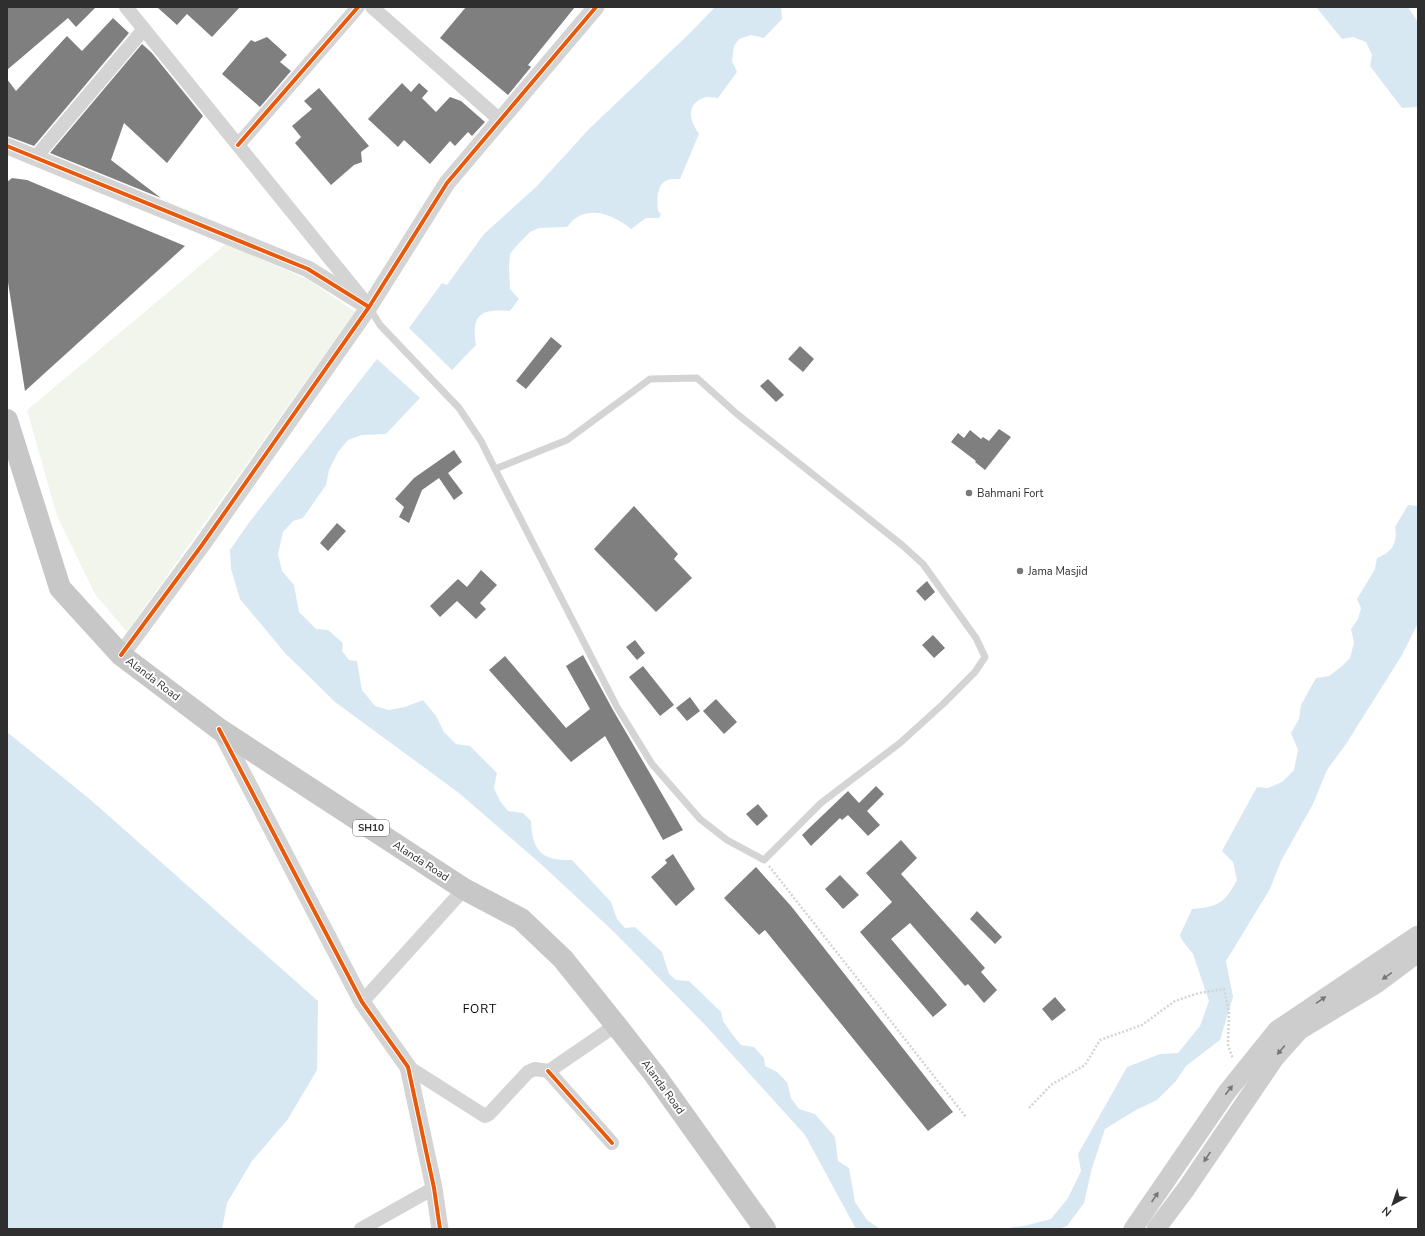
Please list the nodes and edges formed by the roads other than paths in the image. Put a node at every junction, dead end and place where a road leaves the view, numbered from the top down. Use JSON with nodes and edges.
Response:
{"nodes":[{"id":1,"x":126,"y":7,"type":"edge"},
{"id":2,"x":358,"y":7,"type":"edge"},
{"id":3,"x":372,"y":7,"type":"edge"},
{"id":4,"x":596,"y":7,"type":"edge"},
{"id":5,"x":144,"y":29,"type":"junction"},
{"id":6,"x":500,"y":120,"type":"junction"},
{"id":7,"x":238,"y":145,"type":"junction"},
{"id":8,"x":7,"y":146,"type":"edge"},
{"id":9,"x":35,"y":158,"type":"junction"},
{"id":10,"x":369,"y":307,"type":"junction"},
{"id":11,"x":7,"y":420,"type":"edge"},
{"id":12,"x":495,"y":469,"type":"junction"},
{"id":13,"x":121,"y":655,"type":"junction"},
{"id":14,"x":219,"y":729,"type":"junction"},
{"id":15,"x":464,"y":889,"type":"junction"},
{"id":16,"x":1418,"y":935,"type":"edge"},
{"id":17,"x":1418,"y":953,"type":"edge"},
{"id":18,"x":362,"y":1002,"type":"junction"},
{"id":19,"x":616,"y":1025,"type":"junction"},
{"id":20,"x":408,"y":1067,"type":"junction"},
{"id":21,"x":548,"y":1071,"type":"junction"},
{"id":22,"x":612,"y":1143,"type":"dead end"},
{"id":23,"x":434,"y":1188,"type":"junction"},
{"id":24,"x":361,"y":1229,"type":"edge"},
{"id":25,"x":440,"y":1229,"type":"edge"},
{"id":26,"x":765,"y":1229,"type":"edge"},
{"id":27,"x":1133,"y":1229,"type":"edge"},
{"id":28,"x":1156,"y":1229,"type":"edge"}],
"edges":[{"from":1,"to":5,"type":"street"},
{"from":2,"to":7,"type":"street"},
{"from":3,"to":6,"type":"street"},
{"from":4,"to":6,"type":"street"},
{"from":5,"to":7,"type":"street"},
{"from":5,"to":9,"type":"street"},
{"from":6,"to":10,"type":"street"},
{"from":7,"to":10,"type":"street"},
{"from":8,"to":9,"type":"street"},
{"from":9,"to":10,"type":"street"},
{"from":10,"to":12,"type":"lane"},
{"from":10,"to":13,"type":"street"},
{"from":11,"to":13,"type":"main road","name":"Alanda Road","number":"SH10"},
{"from":12,"to":12,"type":"lane"},
{"from":13,"to":14,"type":"main road","name":"Alanda Road","number":"SH10"},
{"from":14,"to":15,"type":"main road","name":"Alanda Road","number":"SH10"},
{"from":14,"to":18,"type":"street"},
{"from":15,"to":18,"type":"street"},
{"from":15,"to":19,"type":"main road","name":"Alanda Road","number":"SH10"},
{"from":27,"to":16,"type":"main road","one_way":true},
{"from":17,"to":28,"type":"main road","one_way":true},
{"from":18,"to":20,"type":"street"},
{"from":19,"to":21,"type":"street"},
{"from":19,"to":26,"type":"main road","name":"Alanda Road","number":"SH10"},
{"from":20,"to":21,"type":"street"},
{"from":20,"to":23,"type":"street"},
{"from":21,"to":22,"type":"street"},
{"from":23,"to":24,"type":"street"},
{"from":23,"to":25,"type":"street"}]}
